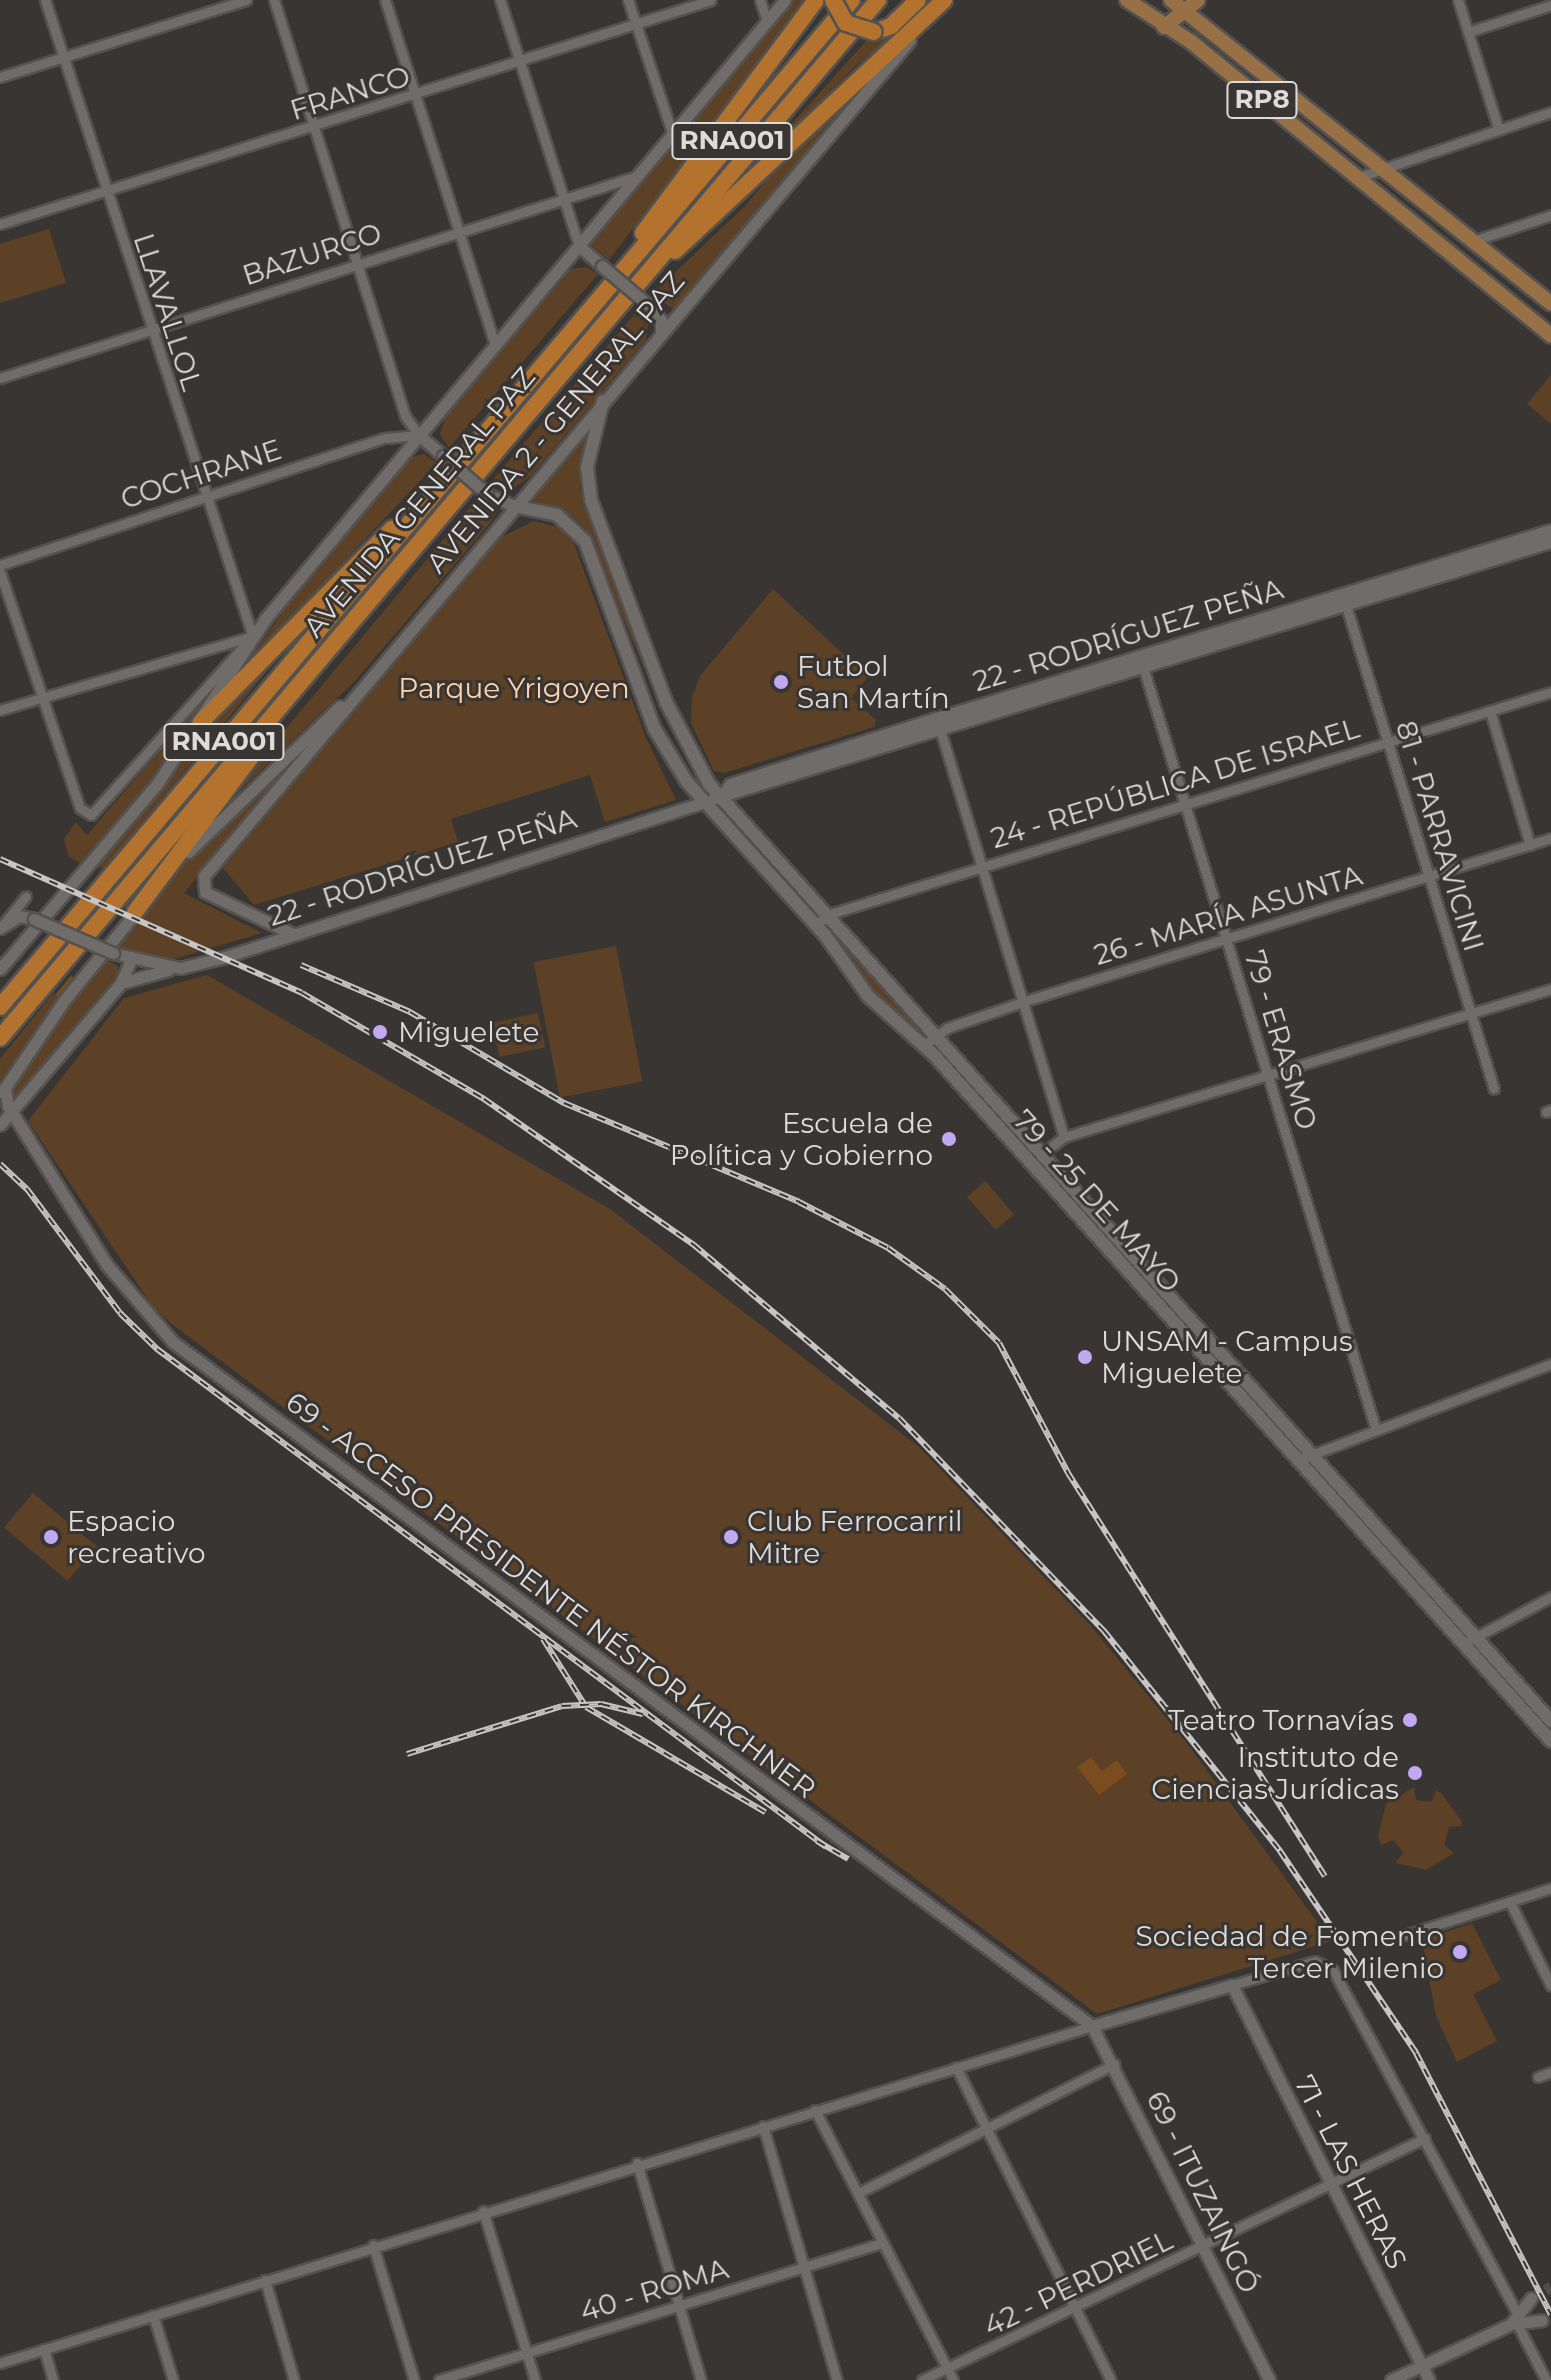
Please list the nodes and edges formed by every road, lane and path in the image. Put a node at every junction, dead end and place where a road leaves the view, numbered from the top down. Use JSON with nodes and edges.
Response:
{"nodes":[{"id":1,"x":45,"y":0,"type":"edge"},
{"id":2,"x":203,"y":0,"type":"edge"},
{"id":3,"x":246,"y":0,"type":"edge"},
{"id":4,"x":274,"y":0,"type":"edge"},
{"id":5,"x":385,"y":0,"type":"edge"},
{"id":6,"x":500,"y":0,"type":"edge"},
{"id":7,"x":628,"y":0,"type":"edge"},
{"id":8,"x":711,"y":0,"type":"edge"},
{"id":9,"x":760,"y":0,"type":"edge"},
{"id":10,"x":785,"y":0,"type":"edge"},
{"id":11,"x":816,"y":0,"type":"edge"},
{"id":12,"x":833,"y":0,"type":"edge"},
{"id":13,"x":845,"y":0,"type":"edge"},
{"id":14,"x":852,"y":0,"type":"edge"},
{"id":15,"x":878,"y":0,"type":"edge"},
{"id":16,"x":918,"y":0,"type":"edge"},
{"id":17,"x":944,"y":0,"type":"edge"},
{"id":18,"x":1127,"y":0,"type":"edge"},
{"id":19,"x":1198,"y":0,"type":"edge"},
{"id":20,"x":1458,"y":0,"type":"edge"},
{"id":21,"x":1177,"y":4,"type":"edge"},
{"id":22,"x":1551,"y":5,"type":"edge"},
{"id":23,"x":207,"y":13,"type":"junction"},
{"id":24,"x":767,"y":21,"type":"junction"},
{"id":25,"x":636,"y":23,"type":"junction"},
{"id":26,"x":1164,"y":27,"type":"junction"},
{"id":27,"x":827,"y":29,"type":"junction"},
{"id":28,"x":1468,"y":32,"type":"junction"},
{"id":29,"x":62,"y":58,"type":"junction"},
{"id":30,"x":521,"y":62,"type":"junction"},
{"id":31,"x":0,"y":77,"type":"edge"},
{"id":32,"x":417,"y":95,"type":"junction"},
{"id":33,"x":1551,"y":112,"type":"edge"},
{"id":34,"x":312,"y":128,"type":"junction"},
{"id":35,"x":1498,"y":128,"type":"junction"},
{"id":36,"x":673,"y":135,"type":"junction"},
{"id":37,"x":1382,"y":168,"type":"junction"},
{"id":38,"x":638,"y":176,"type":"junction"},
{"id":39,"x":1356,"y":178,"type":"junction"},
{"id":40,"x":106,"y":190,"type":"junction"},
{"id":41,"x":563,"y":198,"type":"junction"},
{"id":42,"x":1551,"y":215,"type":"edge"},
{"id":43,"x":0,"y":224,"type":"edge"},
{"id":44,"x":460,"y":230,"type":"junction"},
{"id":45,"x":1473,"y":241,"type":"junction"},
{"id":46,"x":579,"y":246,"type":"junction"},
{"id":47,"x":357,"y":264,"type":"junction"},
{"id":48,"x":643,"y":277,"type":"junction"},
{"id":49,"x":613,"y":282,"type":"junction"},
{"id":50,"x":1551,"y":303,"type":"edge"},
{"id":51,"x":150,"y":328,"type":"junction"},
{"id":52,"x":661,"y":335,"type":"junction"},
{"id":53,"x":1551,"y":335,"type":"edge"},
{"id":54,"x":495,"y":345,"type":"junction"},
{"id":55,"x":0,"y":378,"type":"edge"},
{"id":56,"x":603,"y":401,"type":"junction"},
{"id":57,"x":419,"y":435,"type":"junction"},
{"id":58,"x":448,"y":476,"type":"junction"},
{"id":59,"x":204,"y":496,"type":"junction"},
{"id":60,"x":514,"y":506,"type":"junction"},
{"id":61,"x":1550,"y":541,"type":"edge"},
{"id":62,"x":0,"y":565,"type":"edge"},
{"id":63,"x":0,"y":572,"type":"edge"},
{"id":64,"x":1345,"y":601,"type":"junction"},
{"id":65,"x":253,"y":637,"type":"junction"},
{"id":66,"x":317,"y":662,"type":"junction"},
{"id":67,"x":1143,"y":667,"type":"junction"},
{"id":68,"x":358,"y":690,"type":"junction"},
{"id":69,"x":1551,"y":692,"type":"edge"},
{"id":70,"x":40,"y":698,"type":"junction"},
{"id":71,"x":0,"y":710,"type":"edge"},
{"id":72,"x":1490,"y":711,"type":"junction"},
{"id":73,"x":201,"y":722,"type":"junction"},
{"id":74,"x":938,"y":725,"type":"junction"},
{"id":75,"x":1388,"y":740,"type":"junction"},
{"id":76,"x":722,"y":795,"type":"junction"},
{"id":77,"x":704,"y":802,"type":"junction"},
{"id":78,"x":1183,"y":804,"type":"junction"},
{"id":79,"x":1551,"y":838,"type":"edge"},
{"id":80,"x":1530,"y":845,"type":"junction"},
{"id":81,"x":980,"y":867,"type":"junction"},
{"id":82,"x":1429,"y":877,"type":"junction"},
{"id":83,"x":26,"y":896,"type":"dead end"},
{"id":84,"x":135,"y":912,"type":"junction"},
{"id":85,"x":821,"y":921,"type":"junction"},
{"id":86,"x":3,"y":925,"type":"edge"},
{"id":87,"x":291,"y":933,"type":"junction"},
{"id":88,"x":1226,"y":938,"type":"junction"},
{"id":89,"x":131,"y":959,"type":"junction"},
{"id":90,"x":180,"y":968,"type":"junction"},
{"id":91,"x":0,"y":969,"type":"edge"},
{"id":92,"x":121,"y":983,"type":"junction"},
{"id":93,"x":1551,"y":989,"type":"edge"},
{"id":94,"x":1022,"y":1002,"type":"junction"},
{"id":95,"x":0,"y":1007,"type":"edge"},
{"id":96,"x":1471,"y":1014,"type":"junction"},
{"id":97,"x":936,"y":1035,"type":"junction"},
{"id":98,"x":0,"y":1038,"type":"edge"},
{"id":99,"x":924,"y":1045,"type":"junction"},
{"id":100,"x":1268,"y":1075,"type":"junction"},
{"id":101,"x":1494,"y":1089,"type":"dead end"},
{"id":102,"x":3,"y":1092,"type":"edge"},
{"id":103,"x":11,"y":1112,"type":"junction"},
{"id":104,"x":0,"y":1127,"type":"edge"},
{"id":105,"x":1064,"y":1137,"type":"junction"},
{"id":106,"x":34,"y":1150,"type":"junction"},
{"id":107,"x":1042,"y":1154,"type":"junction"},
{"id":108,"x":1551,"y":1364,"type":"edge"},
{"id":109,"x":1375,"y":1427,"type":"junction"},
{"id":110,"x":1312,"y":1454,"type":"junction"},
{"id":111,"x":1298,"y":1460,"type":"junction"},
{"id":112,"x":1551,"y":1597,"type":"edge"},
{"id":113,"x":1476,"y":1636,"type":"junction"},
{"id":114,"x":1464,"y":1644,"type":"junction"},
{"id":115,"x":1551,"y":1721,"type":"edge"},
{"id":116,"x":1551,"y":1741,"type":"edge"},
{"id":117,"x":1551,"y":1888,"type":"edge"},
{"id":118,"x":1510,"y":1902,"type":"junction"},
{"id":119,"x":1405,"y":1935,"type":"dead end"},
{"id":120,"x":1232,"y":1985,"type":"junction"},
{"id":121,"x":1551,"y":1986,"type":"edge"},
{"id":122,"x":1092,"y":2026,"type":"junction"},
{"id":123,"x":1114,"y":2064,"type":"junction"},
{"id":124,"x":956,"y":2067,"type":"junction"},
{"id":125,"x":1551,"y":2072,"type":"edge"},
{"id":126,"x":1538,"y":2077,"type":"dead end"},
{"id":127,"x":815,"y":2110,"type":"junction"},
{"id":128,"x":763,"y":2126,"type":"junction"},
{"id":129,"x":985,"y":2130,"type":"junction"},
{"id":130,"x":1425,"y":2138,"type":"junction"},
{"id":131,"x":637,"y":2163,"type":"junction"},
{"id":132,"x":1329,"y":2184,"type":"junction"},
{"id":133,"x":858,"y":2193,"type":"junction"},
{"id":134,"x":483,"y":2211,"type":"junction"},
{"id":135,"x":882,"y":2243,"type":"junction"},
{"id":136,"x":373,"y":2245,"type":"junction"},
{"id":137,"x":1203,"y":2246,"type":"junction"},
{"id":138,"x":804,"y":2265,"type":"junction"},
{"id":139,"x":265,"y":2280,"type":"junction"},
{"id":140,"x":1531,"y":2298,"type":"tunnel mouth"},
{"id":141,"x":679,"y":2306,"type":"junction"},
{"id":142,"x":1075,"y":2310,"type":"junction"},
{"id":143,"x":153,"y":2315,"type":"junction"},
{"id":144,"x":1515,"y":2320,"type":"junction"},
{"id":145,"x":1542,"y":2320,"type":"dead end"},
{"id":146,"x":44,"y":2349,"type":"junction"},
{"id":147,"x":526,"y":2353,"type":"junction"},
{"id":148,"x":0,"y":2363,"type":"edge"},
{"id":149,"x":1422,"y":2366,"type":"junction"},
{"id":150,"x":951,"y":2376,"type":"edge"},
{"id":151,"x":53,"y":2380,"type":"edge"},
{"id":152,"x":173,"y":2380,"type":"edge"},
{"id":153,"x":294,"y":2380,"type":"edge"},
{"id":154,"x":414,"y":2380,"type":"edge"},
{"id":155,"x":439,"y":2380,"type":"edge"},
{"id":156,"x":535,"y":2380,"type":"edge"},
{"id":157,"x":701,"y":2380,"type":"edge"},
{"id":158,"x":837,"y":2380,"type":"edge"},
{"id":159,"x":922,"y":2380,"type":"edge"},
{"id":160,"x":1111,"y":2380,"type":"edge"},
{"id":161,"x":1269,"y":2380,"type":"edge"},
{"id":162,"x":1391,"y":2380,"type":"edge"},
{"id":163,"x":1429,"y":2380,"type":"edge"},
{"id":164,"x":1546,"y":2380,"type":"edge"}],
"edges":[{"from":1,"to":29,"type":"street","name":"LLAVALLOL"},
{"from":2,"to":23,"type":"street"},
{"from":3,"to":23,"type":"street"},
{"from":4,"to":34,"type":"street"},
{"from":5,"to":32,"type":"street"},
{"from":6,"to":30,"type":"street"},
{"from":7,"to":25,"type":"street"},
{"from":8,"to":25,"type":"street","name":"FRANCO"},
{"from":9,"to":24,"type":"street"},
{"from":10,"to":24,"type":"street","name":"AVENIDA GENERAL PAZ"},
{"from":11,"to":49,"type":"highway"},
{"from":12,"to":16,"type":"highway","bridge":true},
{"from":13,"to":27,"type":"highway"},
{"from":14,"to":27,"type":"highway","name":"AVENIDA GENERAL PAZ","number":"RNA001"},
{"from":15,"to":48,"type":"highway","name":"AVENIDA GENERAL PAZ","number":"RNA001"},
{"from":17,"to":48,"type":"highway"},
{"from":17,"to":52,"type":"street","name":"AVENIDA 2 - GENERAL PAZ"},
{"from":18,"to":26,"type":"main road","number":"RP8"},
{"from":19,"to":21,"type":"main road"},
{"from":20,"to":28,"type":"street"},
{"from":21,"to":26,"type":"main road"},
{"from":21,"to":37,"type":"main road","number":"RP8"},
{"from":22,"to":28,"type":"street"},
{"from":23,"to":29,"type":"street"},
{"from":24,"to":36,"type":"street","name":"AVENIDA GENERAL PAZ"},
{"from":25,"to":30,"type":"street","name":"FRANCO"},
{"from":25,"to":36,"type":"street"},
{"from":26,"to":39,"type":"main road","number":"RP8"},
{"from":27,"to":49,"type":"highway","name":"AVENIDA GENERAL PAZ","number":"RNA001"},
{"from":28,"to":35,"type":"street"},
{"from":29,"to":31,"type":"street"},
{"from":29,"to":40,"type":"street","name":"LLAVALLOL"},
{"from":30,"to":32,"type":"street","name":"FRANCO"},
{"from":30,"to":41,"type":"street"},
{"from":32,"to":34,"type":"street","name":"FRANCO"},
{"from":32,"to":44,"type":"street"},
{"from":33,"to":35,"type":"street"},
{"from":34,"to":40,"type":"street","name":"FRANCO"},
{"from":34,"to":47,"type":"street"},
{"from":35,"to":37,"type":"street"},
{"from":36,"to":38,"type":"street","name":"AVENIDA GENERAL PAZ"},
{"from":37,"to":39,"type":"street"},
{"from":37,"to":45,"type":"main road","number":"RP8"},
{"from":38,"to":41,"type":"street","name":"BAZURCO"},
{"from":38,"to":46,"type":"street","name":"AVENIDA GENERAL PAZ"},
{"from":39,"to":53,"type":"main road","number":"RP8"},
{"from":40,"to":43,"type":"street","name":"FRANCO"},
{"from":40,"to":51,"type":"street","name":"LLAVALLOL"},
{"from":41,"to":44,"type":"street","name":"BAZURCO"},
{"from":41,"to":46,"type":"street"},
{"from":42,"to":45,"type":"street"},
{"from":44,"to":47,"type":"street","name":"BAZURCO"},
{"from":44,"to":54,"type":"street"},
{"from":45,"to":50,"type":"main road","number":"RP8"},
{"from":46,"to":52,"type":"street","bridge":true},
{"from":46,"to":54,"type":"street","name":"AVENIDA GENERAL PAZ"},
{"from":47,"to":51,"type":"street","name":"BAZURCO"},
{"from":47,"to":57,"type":"street"},
{"from":48,"to":66,"type":"highway","name":"AVENIDA GENERAL PAZ","number":"RNA001"},
{"from":49,"to":58,"type":"highway","name":"AVENIDA GENERAL PAZ","number":"RNA001"},
{"from":51,"to":55,"type":"street","name":"BAZURCO"},
{"from":51,"to":59,"type":"street","name":"LLAVALLOL"},
{"from":52,"to":56,"type":"street","name":"AVENIDA 2 - GENERAL PAZ"},
{"from":54,"to":57,"type":"street","name":"AVENIDA GENERAL PAZ"},
{"from":56,"to":60,"type":"street","name":"AVENIDA 2 - GENERAL PAZ"},
{"from":56,"to":76,"type":"main road","name":"79 - 25 DE MAYO"},
{"from":57,"to":59,"type":"street","name":"COCHRANE"},
{"from":57,"to":60,"type":"street","bridge":true},
{"from":57,"to":65,"type":"street","name":"AVENIDA GENERAL PAZ"},
{"from":58,"to":73,"type":"highway"},
{"from":58,"to":95,"type":"highway","name":"AVENIDA GENERAL PAZ","number":"RNA001"},
{"from":59,"to":62,"type":"street","name":"COCHRANE"},
{"from":59,"to":65,"type":"street","name":"LLAVALLOL"},
{"from":60,"to":68,"type":"street","name":"AVENIDA 2 - GENERAL PAZ"},
{"from":60,"to":77,"type":"main road","name":"79 - 25 DE MAYO"},
{"from":61,"to":64,"type":"main road","name":"22 - RODRÍGUEZ PEÑA"},
{"from":63,"to":70,"type":"street"},
{"from":64,"to":67,"type":"main road","name":"22 - RODRÍGUEZ PEÑA"},
{"from":64,"to":74,"type":"main road","name":"22 - RODRÍGUEZ PEÑA"},
{"from":64,"to":75,"type":"street","name":"81 - PARRAVICINI"},
{"from":65,"to":70,"type":"street"},
{"from":65,"to":70,"type":"street","name":"AVENIDA GENERAL PAZ"},
{"from":65,"to":73,"type":"street","name":"AVENIDA GENERAL PAZ"},
{"from":66,"to":84,"type":"highway"},
{"from":66,"to":98,"type":"highway","name":"AVENIDA GENERAL PAZ","number":"RNA001"},
{"from":67,"to":74,"type":"main road","name":"22 - RODRÍGUEZ PEÑA"},
{"from":67,"to":78,"type":"street","name":"79 - ERASMO"},
{"from":68,"to":84,"type":"street"},
{"from":68,"to":87,"type":"street","name":"AVENIDA 2 - GENERAL PAZ"},
{"from":69,"to":72,"type":"street","name":"24 - REPÚBLICA DE ISRAEL"},
{"from":70,"to":71,"type":"street"},
{"from":72,"to":75,"type":"street","name":"24 - REPÚBLICA DE ISRAEL"},
{"from":72,"to":80,"type":"street"},
{"from":73,"to":91,"type":"street","name":"AVENIDA GENERAL PAZ"},
{"from":74,"to":76,"type":"main road","name":"22 - RODRÍGUEZ PEÑA"},
{"from":74,"to":81,"type":"street"},
{"from":75,"to":78,"type":"street","name":"24 - REPÚBLICA DE ISRAEL"},
{"from":75,"to":82,"type":"street","name":"81 - PARRAVICINI"},
{"from":76,"to":77,"type":"main road","name":"22 - RODRÍGUEZ PEÑA"},
{"from":76,"to":85,"type":"main road","name":"79 - 25 DE MAYO"},
{"from":77,"to":85,"type":"main road","name":"79 - 25 DE MAYO"},
{"from":77,"to":87,"type":"street","name":"22 - RODRÍGUEZ PEÑA"},
{"from":78,"to":81,"type":"street","name":"24 - REPÚBLICA DE ISRAEL"},
{"from":78,"to":88,"type":"street","name":"79 - ERASMO"},
{"from":79,"to":80,"type":"street","name":"26 - MARÍA ASUNTA"},
{"from":80,"to":82,"type":"street","name":"26 - MARÍA ASUNTA"},
{"from":81,"to":85,"type":"street","name":"24 - REPÚBLICA DE ISRAEL"},
{"from":81,"to":94,"type":"street"},
{"from":82,"to":88,"type":"street","name":"26 - MARÍA ASUNTA"},
{"from":82,"to":96,"type":"street","name":"81 - PARRAVICINI"},
{"from":83,"to":86,"type":"street"},
{"from":84,"to":102,"type":"street"},
{"from":85,"to":97,"type":"main road","name":"79 - 25 DE MAYO"},
{"from":85,"to":99,"type":"main road","name":"79 - 25 DE MAYO"},
{"from":86,"to":89,"type":"street","name":"22 - RODRÍGUEZ PEÑA","bridge":true},
{"from":87,"to":90,"type":"street","name":"22 - RODRÍGUEZ PEÑA"},
{"from":88,"to":94,"type":"street","name":"26 - MARÍA ASUNTA"},
{"from":88,"to":100,"type":"street","name":"79 - ERASMO"},
{"from":89,"to":90,"type":"street","name":"22 - RODRÍGUEZ PEÑA"},
{"from":89,"to":92,"type":"street"},
{"from":90,"to":92,"type":"street"},
{"from":92,"to":103,"type":"street"},
{"from":93,"to":96,"type":"street"},
{"from":94,"to":97,"type":"street","name":"26 - MARÍA ASUNTA"},
{"from":94,"to":105,"type":"street"},
{"from":96,"to":100,"type":"street"},
{"from":96,"to":101,"type":"street","name":"81 - PARRAVICINI"},
{"from":97,"to":99,"type":"street","name":"26 - MARÍA ASUNTA"},
{"from":97,"to":107,"type":"main road","name":"79 - 25 DE MAYO"},
{"from":99,"to":111,"type":"main road","name":"79 - 25 DE MAYO"},
{"from":100,"to":105,"type":"street"},
{"from":100,"to":109,"type":"street","name":"79 - ERASMO"},
{"from":102,"to":103,"type":"street","name":"69 - ACCESO PRESIDENTE NÉSTOR KIRCHNER"},
{"from":103,"to":104,"type":"street"},
{"from":103,"to":106,"type":"street","name":"69 - ACCESO PRESIDENTE NÉSTOR KIRCHNER"},
{"from":104,"to":106,"type":"street","name":"69 - ACCESO PRESIDENTE NÉSTOR KIRCHNER"},
{"from":105,"to":107,"type":"street"},
{"from":106,"to":122,"type":"street","name":"69 - ACCESO PRESIDENTE NÉSTOR KIRCHNER"},
{"from":107,"to":110,"type":"main road","name":"79 - 25 DE MAYO"},
{"from":108,"to":109,"type":"street"},
{"from":109,"to":110,"type":"street"},
{"from":110,"to":111,"type":"street"},
{"from":110,"to":113,"type":"main road","name":"79 - 25 DE MAYO"},
{"from":111,"to":114,"type":"main road","name":"79 - 25 DE MAYO"},
{"from":112,"to":113,"type":"street"},
{"from":113,"to":114,"type":"street"},
{"from":113,"to":115,"type":"main road","name":"79 - 25 DE MAYO"},
{"from":114,"to":116,"type":"main road","name":"79 - 25 DE MAYO"},
{"from":117,"to":118,"type":"street"},
{"from":118,"to":119,"type":"street"},
{"from":118,"to":121,"type":"street"},
{"from":120,"to":122,"type":"street"},
{"from":120,"to":130,"type":"street"},
{"from":120,"to":132,"type":"street","name":"71 - LAS HERAS"},
{"from":122,"to":123,"type":"street","name":"69 - ITUZAINGÓ"},
{"from":122,"to":124,"type":"street"},
{"from":123,"to":129,"type":"street"},
{"from":123,"to":137,"type":"street","name":"69 - ITUZAINGÓ"},
{"from":124,"to":127,"type":"street"},
{"from":124,"to":129,"type":"street"},
{"from":125,"to":126,"type":"street"},
{"from":127,"to":128,"type":"street"},
{"from":127,"to":133,"type":"street"},
{"from":128,"to":131,"type":"street"},
{"from":128,"to":138,"type":"street"},
{"from":129,"to":133,"type":"street"},
{"from":129,"to":142,"type":"street"},
{"from":130,"to":132,"type":"street","name":"42 - PERDRIEL"},
{"from":130,"to":144,"type":"street"},
{"from":131,"to":134,"type":"street"},
{"from":131,"to":141,"type":"street"},
{"from":132,"to":137,"type":"street","name":"42 - PERDRIEL"},
{"from":132,"to":149,"type":"street","name":"71 - LAS HERAS"},
{"from":133,"to":135,"type":"street"},
{"from":134,"to":136,"type":"street"},
{"from":134,"to":147,"type":"street"},
{"from":135,"to":138,"type":"street","name":"40 - ROMA"},
{"from":135,"to":150,"type":"street"},
{"from":136,"to":139,"type":"street"},
{"from":136,"to":154,"type":"street"},
{"from":137,"to":142,"type":"street","name":"42 - PERDRIEL"},
{"from":137,"to":161,"type":"street","name":"69 - ITUZAINGÓ"},
{"from":138,"to":141,"type":"street","name":"40 - ROMA"},
{"from":138,"to":158,"type":"street"},
{"from":139,"to":143,"type":"street"},
{"from":139,"to":153,"type":"street"},
{"from":140,"to":144,"type":"street"},
{"from":141,"to":147,"type":"street","name":"40 - ROMA"},
{"from":141,"to":157,"type":"street"},
{"from":142,"to":150,"type":"street","name":"42 - PERDRIEL"},
{"from":142,"to":160,"type":"street"},
{"from":143,"to":146,"type":"street"},
{"from":143,"to":152,"type":"street"},
{"from":144,"to":145,"type":"street"},
{"from":144,"to":149,"type":"street"},
{"from":144,"to":164,"type":"street"},
{"from":146,"to":148,"type":"street"},
{"from":146,"to":151,"type":"street"},
{"from":147,"to":155,"type":"street","name":"40 - ROMA"},
{"from":147,"to":156,"type":"street"},
{"from":149,"to":162,"type":"street"},
{"from":149,"to":163,"type":"street","name":"71 - LAS HERAS"},
{"from":150,"to":159,"type":"street","name":"42 - PERDRIEL"}]}
